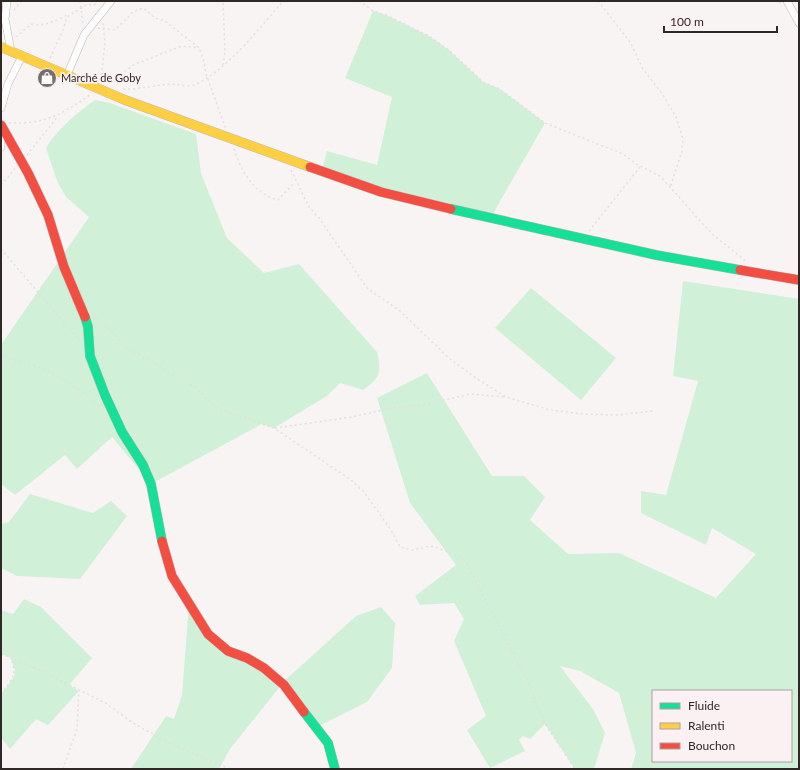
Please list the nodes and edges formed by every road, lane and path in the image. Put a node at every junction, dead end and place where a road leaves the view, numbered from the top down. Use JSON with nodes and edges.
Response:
{"nodes":[{"id":1,"x":7,"y":1,"type":"edge"},
{"id":2,"x":80,"y":1,"type":"edge"},
{"id":3,"x":223,"y":1,"type":"edge"},
{"id":4,"x":283,"y":1,"type":"edge"},
{"id":5,"x":359,"y":1,"type":"edge"},
{"id":6,"x":598,"y":1,"type":"edge"},
{"id":7,"x":787,"y":1,"type":"edge"},
{"id":8,"x":107,"y":2,"type":"edge"},
{"id":9,"x":81,"y":8,"type":"junction"},
{"id":10,"x":101,"y":13,"type":"junction"},
{"id":11,"x":71,"y":14,"type":"junction"},
{"id":12,"x":799,"y":23,"type":"edge"},
{"id":13,"x":90,"y":26,"type":"junction"},
{"id":14,"x":104,"y":29,"type":"junction"},
{"id":15,"x":84,"y":35,"type":"junction"},
{"id":16,"x":9,"y":41,"type":"junction"},
{"id":17,"x":1,"y":47,"type":"edge"},
{"id":18,"x":199,"y":48,"type":"junction"},
{"id":19,"x":11,"y":51,"type":"junction"},
{"id":20,"x":22,"y":56,"type":"junction"},
{"id":21,"x":223,"y":65,"type":"junction"},
{"id":22,"x":47,"y":66,"type":"junction"},
{"id":23,"x":67,"y":75,"type":"junction"},
{"id":24,"x":207,"y":77,"type":"junction"},
{"id":25,"x":100,"y":89,"type":"junction"},
{"id":26,"x":120,"y":89,"type":"dead end"},
{"id":27,"x":1,"y":108,"type":"edge"},
{"id":28,"x":59,"y":114,"type":"junction"},
{"id":29,"x":5,"y":124,"type":"edge"},
{"id":30,"x":1,"y":130,"type":"edge"},
{"id":31,"x":230,"y":139,"type":"junction"},
{"id":32,"x":1,"y":147,"type":"edge"},
{"id":33,"x":287,"y":159,"type":"junction"},
{"id":34,"x":22,"y":162,"type":"junction"},
{"id":35,"x":640,"y":167,"type":"junction"},
{"id":36,"x":295,"y":182,"type":"junction"},
{"id":37,"x":1,"y":185,"type":"edge"},
{"id":38,"x":670,"y":189,"type":"junction"},
{"id":39,"x":583,"y":239,"type":"junction"},
{"id":40,"x":1,"y":249,"type":"edge"},
{"id":41,"x":752,"y":266,"type":"dead end"},
{"id":42,"x":799,"y":280,"type":"edge"},
{"id":43,"x":92,"y":313,"type":"dead end"},
{"id":44,"x":82,"y":343,"type":"dead end"},
{"id":45,"x":1,"y":354,"type":"edge"},
{"id":46,"x":506,"y":397,"type":"junction"},
{"id":47,"x":105,"y":411,"type":"dead end"},
{"id":48,"x":653,"y":411,"type":"dead end"},
{"id":49,"x":274,"y":428,"type":"junction"},
{"id":50,"x":1,"y":654,"type":"edge"},
{"id":51,"x":11,"y":658,"type":"junction"},
{"id":52,"x":79,"y":691,"type":"junction"},
{"id":53,"x":1,"y":694,"type":"edge"},
{"id":54,"x":63,"y":769,"type":"edge"},
{"id":55,"x":230,"y":769,"type":"edge"},
{"id":56,"x":335,"y":769,"type":"edge"},
{"id":57,"x":575,"y":769,"type":"edge"}],
"edges":[{"from":1,"to":16,"type":"street"},
{"from":2,"to":9,"type":"path"},
{"from":3,"to":21,"type":"path"},
{"from":4,"to":21,"type":"path"},
{"from":5,"to":35,"type":"path"},
{"from":6,"to":38,"type":"path"},
{"from":7,"to":12,"type":"street"},
{"from":8,"to":9,"type":"path"},
{"from":8,"to":10,"type":"street"},
{"from":9,"to":11,"type":"path"},
{"from":9,"to":15,"type":"path"},
{"from":10,"to":13,"type":"street"},
{"from":10,"to":14,"type":"path"},
{"from":11,"to":16,"type":"path"},
{"from":11,"to":22,"type":"path"},
{"from":13,"to":14,"type":"path"},
{"from":13,"to":15,"type":"street"},
{"from":14,"to":18,"type":"path"},
{"from":14,"to":25,"type":"path"},
{"from":15,"to":23,"type":"street"},
{"from":16,"to":19,"type":"street"},
{"from":17,"to":19,"type":"main road"},
{"from":18,"to":24,"type":"path"},
{"from":18,"to":25,"type":"path"},
{"from":19,"to":20,"type":"main road"},
{"from":20,"to":22,"type":"main road"},
{"from":20,"to":27,"type":"street"},
{"from":21,"to":24,"type":"path"},
{"from":22,"to":23,"type":"main road"},
{"from":23,"to":25,"type":"main road"},
{"from":24,"to":26,"type":"path"},
{"from":24,"to":31,"type":"path"},
{"from":25,"to":28,"type":"path"},
{"from":25,"to":31,"type":"main road"},
{"from":28,"to":29,"type":"path"},
{"from":28,"to":34,"type":"path"},
{"from":29,"to":34,"type":"main road"},
{"from":30,"to":32,"type":"street"},
{"from":31,"to":33,"type":"main road"},
{"from":31,"to":36,"type":"path"},
{"from":33,"to":36,"type":"path"},
{"from":33,"to":39,"type":"main road"},
{"from":34,"to":37,"type":"path"},
{"from":34,"to":56,"type":"main road"},
{"from":35,"to":38,"type":"path"},
{"from":35,"to":39,"type":"path"},
{"from":36,"to":46,"type":"path"},
{"from":38,"to":41,"type":"path"},
{"from":39,"to":42,"type":"main road"},
{"from":40,"to":44,"type":"path"},
{"from":43,"to":49,"type":"path"},
{"from":45,"to":47,"type":"path"},
{"from":46,"to":48,"type":"path"},
{"from":46,"to":49,"type":"path"},
{"from":49,"to":57,"type":"path"},
{"from":50,"to":51,"type":"path"},
{"from":51,"to":52,"type":"path"},
{"from":51,"to":53,"type":"path"},
{"from":52,"to":54,"type":"path"},
{"from":52,"to":55,"type":"path"}]}
